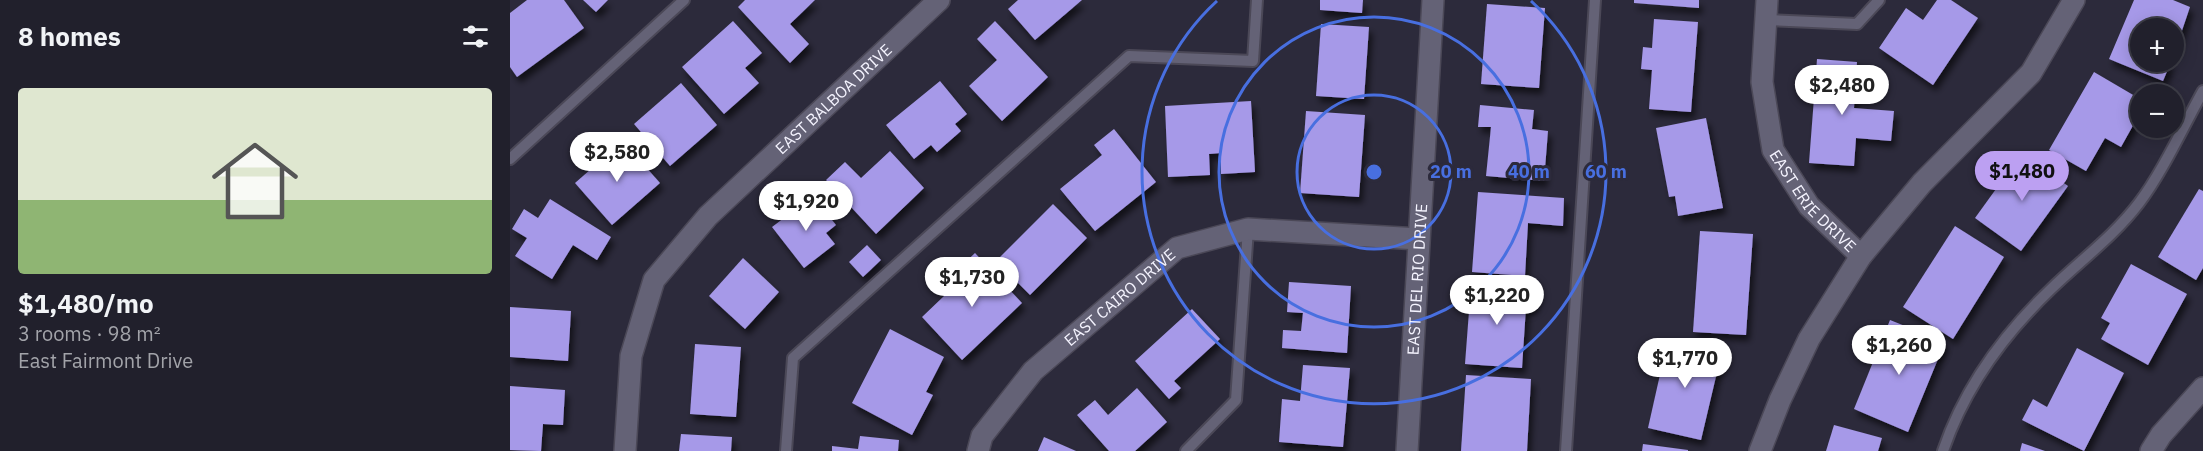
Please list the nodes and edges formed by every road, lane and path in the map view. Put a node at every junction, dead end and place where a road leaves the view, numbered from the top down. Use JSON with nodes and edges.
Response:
{"nodes":[{"id":1,"x":684,"y":0,"type":"edge"},
{"id":2,"x":939,"y":0,"type":"edge"},
{"id":3,"x":1257,"y":0,"type":"edge"},
{"id":4,"x":1433,"y":0,"type":"edge"},
{"id":5,"x":1595,"y":0,"type":"edge"},
{"id":6,"x":1879,"y":0,"type":"edge"},
{"id":7,"x":2074,"y":0,"type":"edge"},
{"id":8,"x":1767,"y":10,"type":"edge"},
{"id":9,"x":2203,"y":91,"type":"edge"},
{"id":10,"x":510,"y":159,"type":"edge"},
{"id":11,"x":1248,"y":229,"type":"junction"},
{"id":12,"x":1419,"y":239,"type":"junction"},
{"id":13,"x":1861,"y":256,"type":"junction"},
{"id":14,"x":2203,"y":388,"type":"edge"},
{"id":15,"x":624,"y":451,"type":"edge"},
{"id":16,"x":786,"y":451,"type":"edge"},
{"id":17,"x":978,"y":451,"type":"edge"},
{"id":18,"x":1186,"y":451,"type":"edge"},
{"id":19,"x":1407,"y":451,"type":"edge"},
{"id":20,"x":1566,"y":451,"type":"edge"},
{"id":21,"x":1760,"y":451,"type":"edge"},
{"id":22,"x":1943,"y":451,"type":"edge"},
{"id":23,"x":2151,"y":451,"type":"edge"}],
"edges":[{"from":1,"to":10,"type":"lane"},
{"from":2,"to":15,"type":"street","name":"EAST BALBOA DRIVE"},
{"from":3,"to":16,"type":"lane"},
{"from":4,"to":12,"type":"street","name":"EAST DEL RIO DRIVE"},
{"from":5,"to":20,"type":"lane"},
{"from":6,"to":8,"type":"lane"},
{"from":7,"to":13,"type":"street"},
{"from":8,"to":13,"type":"street","name":"EAST ERIE DRIVE"},
{"from":9,"to":22,"type":"lane"},
{"from":11,"to":12,"type":"street","name":"EAST CAIRO DRIVE"},
{"from":11,"to":17,"type":"street","name":"EAST CAIRO DRIVE"},
{"from":11,"to":18,"type":"lane"},
{"from":12,"to":19,"type":"street","name":"EAST DEL RIO DRIVE"},
{"from":13,"to":21,"type":"street"},
{"from":14,"to":23,"type":"street"}]}
